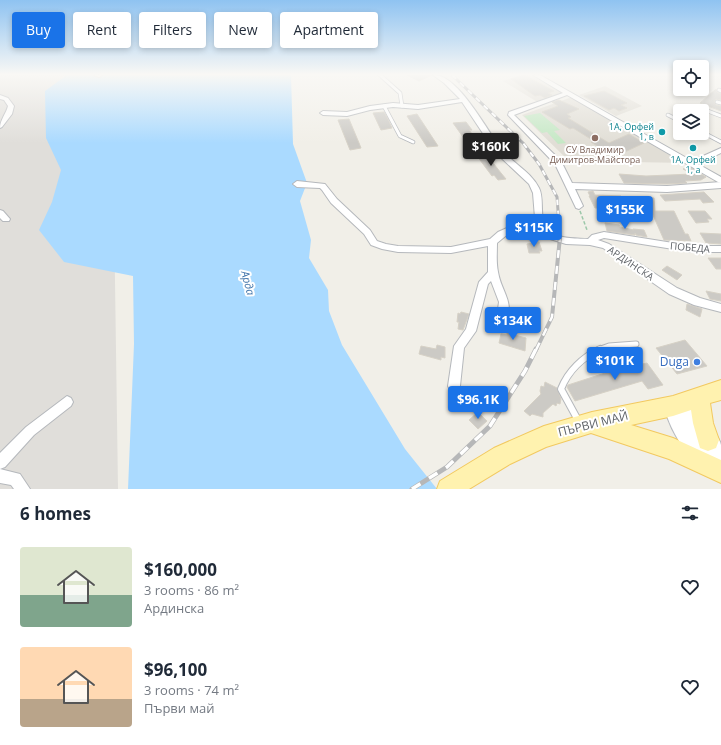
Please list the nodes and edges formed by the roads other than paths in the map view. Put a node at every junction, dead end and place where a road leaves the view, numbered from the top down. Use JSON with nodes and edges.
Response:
{"nodes":[{"id":1,"x":2,"y":98,"type":"edge"},
{"id":2,"x":401,"y":98,"type":"edge"},
{"id":3,"x":554,"y":98,"type":"edge"},
{"id":4,"x":577,"y":98,"type":"edge"},
{"id":5,"x":464,"y":100,"type":"joint"},
{"id":6,"x":384,"y":106,"type":"junction"},
{"id":7,"x":402,"y":106,"type":"junction"},
{"id":8,"x":709,"y":112,"type":"edge"},
{"id":9,"x":323,"y":113,"type":"dead end"},
{"id":10,"x":668,"y":115,"type":"dead end"},
{"id":11,"x":721,"y":116,"type":"edge"},
{"id":12,"x":673,"y":118,"type":"edge"},
{"id":13,"x":0,"y":126,"type":"edge"},
{"id":14,"x":709,"y":136,"type":"edge"},
{"id":15,"x":413,"y":142,"type":"dead end"},
{"id":16,"x":721,"y":142,"type":"edge"},
{"id":17,"x":721,"y":150,"type":"edge"},
{"id":18,"x":693,"y":163,"type":"junction"},
{"id":19,"x":721,"y":180,"type":"edge"},
{"id":20,"x":297,"y":184,"type":"dead end"},
{"id":21,"x":721,"y":185,"type":"edge"},
{"id":22,"x":569,"y":186,"type":"junction"},
{"id":23,"x":578,"y":206,"type":"road end"},
{"id":24,"x":551,"y":236,"type":"junction"},
{"id":25,"x":591,"y":241,"type":"junction"},
{"id":26,"x":493,"y":242,"type":"junction"},
{"id":27,"x":721,"y":249,"type":"edge"},
{"id":28,"x":493,"y":273,"type":"junction"},
{"id":29,"x":721,"y":308,"type":"edge"},
{"id":30,"x":501,"y":323,"type":"dead end"},
{"id":31,"x":636,"y":344,"type":"dead end"},
{"id":32,"x":454,"y":386,"type":"dead end"},
{"id":33,"x":721,"y":390,"type":"edge"},
{"id":34,"x":700,"y":397,"type":"junction"},
{"id":35,"x":68,"y":402,"type":"dead end"},
{"id":36,"x":673,"y":406,"type":"junction"},
{"id":37,"x":587,"y":424,"type":"junction"},
{"id":38,"x":708,"y":440,"type":"junction"},
{"id":39,"x":0,"y":462,"type":"edge"},
{"id":40,"x":721,"y":463,"type":"edge"},
{"id":41,"x":721,"y":471,"type":"edge"},
{"id":42,"x":0,"y":476,"type":"edge"},
{"id":43,"x":23,"y":489,"type":"edge"},
{"id":44,"x":448,"y":489,"type":"edge"}],
"edges":[{"from":1,"to":13,"type":"street"},
{"from":2,"to":7,"type":"lane"},
{"from":3,"to":22,"type":"street"},
{"from":4,"to":18,"type":"street"},
{"from":5,"to":7,"type":"street"},
{"from":5,"to":24,"type":"street"},
{"from":6,"to":7,"type":"street"},
{"from":6,"to":9,"type":"street"},
{"from":6,"to":15,"type":"lane"},
{"from":8,"to":11,"type":"lane"},
{"from":10,"to":12,"type":"lane"},
{"from":14,"to":16,"type":"lane"},
{"from":17,"to":18,"type":"street"},
{"from":18,"to":19,"type":"street"},
{"from":20,"to":26,"type":"street"},
{"from":21,"to":22,"type":"street"},
{"from":22,"to":23,"type":"street"},
{"from":24,"to":25,"type":"street","name":"АРДИНСКА"},
{"from":24,"to":26,"type":"street","name":"АРДИНСКА"},
{"from":25,"to":27,"type":"street","name":"ПОБЕДА"},
{"from":25,"to":29,"type":"street","name":"АРДИНСКА"},
{"from":26,"to":28,"type":"street"},
{"from":28,"to":30,"type":"street"},
{"from":28,"to":32,"type":"street"},
{"from":31,"to":37,"type":"lane"},
{"from":33,"to":34,"type":"main road","name":"ПЪРВИ МАЙ"},
{"from":34,"to":36,"type":"main road","name":"ПЪРВИ МАЙ"},
{"from":34,"to":38,"type":"main road"},
{"from":35,"to":39,"type":"street"},
{"from":36,"to":37,"type":"main road","name":"ПЪРВИ МАЙ"},
{"from":36,"to":38,"type":"main road"},
{"from":36,"to":41,"type":"main road"},
{"from":37,"to":41,"type":"main road"},
{"from":37,"to":44,"type":"main road","name":"ПЪРВИ МАЙ"},
{"from":38,"to":40,"type":"main road"},
{"from":42,"to":43,"type":"street"}]}
